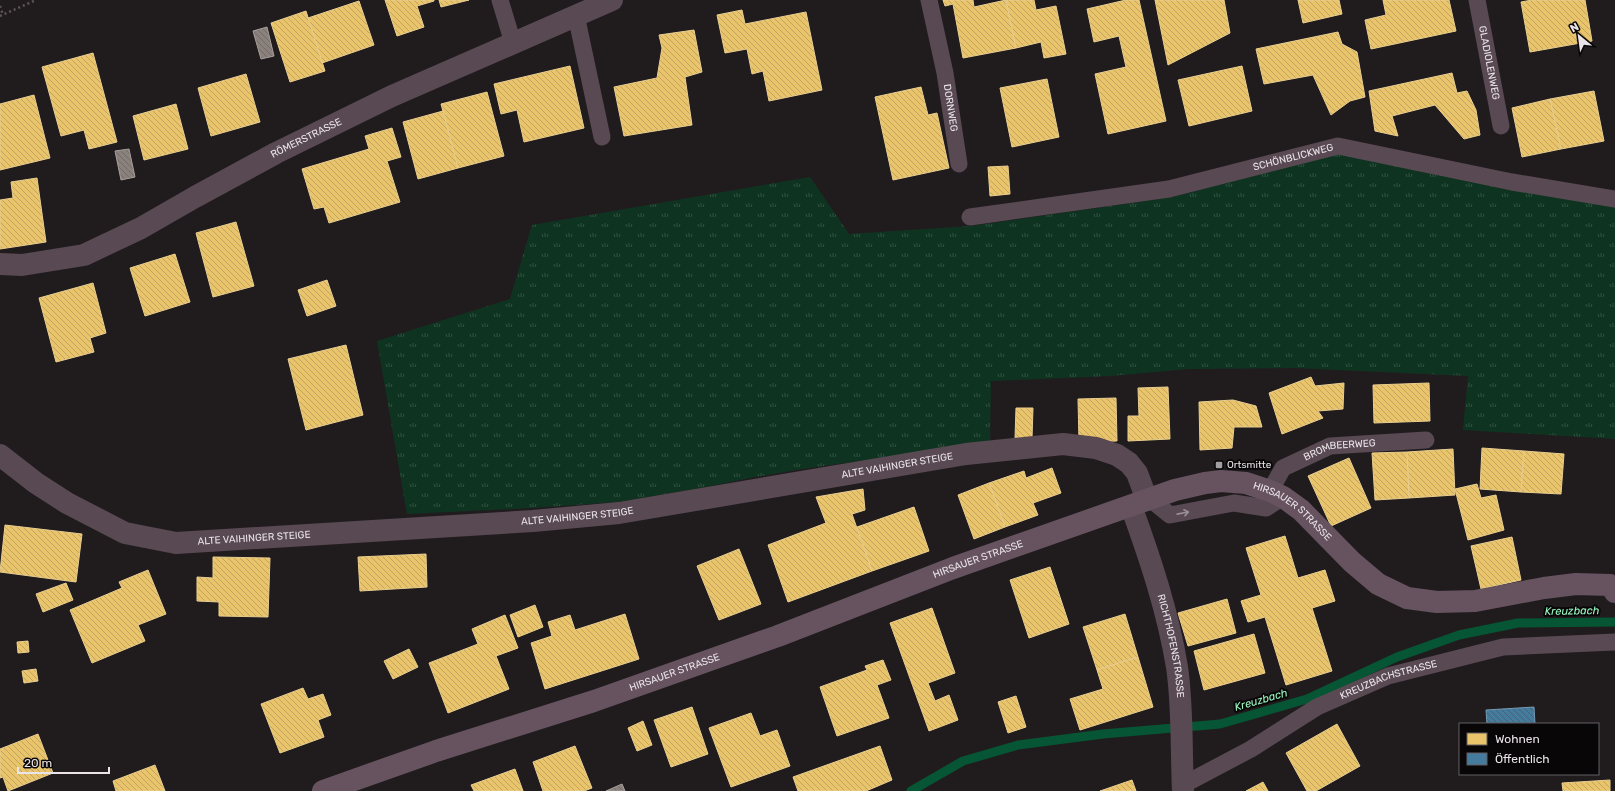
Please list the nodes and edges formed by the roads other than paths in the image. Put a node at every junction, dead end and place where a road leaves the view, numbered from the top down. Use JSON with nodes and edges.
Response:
{"nodes":[{"id":1,"x":500,"y":0,"type":"edge"},
{"id":2,"x":612,"y":0,"type":"edge"},
{"id":3,"x":929,"y":0,"type":"edge"},
{"id":4,"x":1477,"y":0,"type":"edge"},
{"id":5,"x":576,"y":15,"type":"junction"},
{"id":6,"x":513,"y":44,"type":"junction"},
{"id":7,"x":1501,"y":126,"type":"dead end"},
{"id":8,"x":602,"y":137,"type":"dead end"},
{"id":9,"x":959,"y":164,"type":"dead end"},
{"id":10,"x":1615,"y":199,"type":"edge"},
{"id":11,"x":970,"y":217,"type":"dead end"},
{"id":12,"x":0,"y":264,"type":"edge"},
{"id":13,"x":1426,"y":440,"type":"dead end"},
{"id":14,"x":0,"y":455,"type":"edge"},
{"id":15,"x":1277,"y":494,"type":"junction"},
{"id":16,"x":1143,"y":502,"type":"junction"},
{"id":17,"x":1613,"y":587,"type":"edge"},
{"id":18,"x":1615,"y":642,"type":"edge"},
{"id":19,"x":1183,"y":788,"type":"edge"},
{"id":20,"x":323,"y":791,"type":"edge"}],
"edges":[{"from":1,"to":6,"type":"lane"},
{"from":2,"to":5,"type":"street","name":"RÖMERSTRASSE"},
{"from":3,"to":9,"type":"lane","name":"DORNWEG"},
{"from":4,"to":7,"type":"lane","name":"GLADIOLENWEG"},
{"from":5,"to":6,"type":"street","name":"RÖMERSTRASSE"},
{"from":5,"to":8,"type":"lane"},
{"from":6,"to":12,"type":"street","name":"RÖMERSTRASSE"},
{"from":10,"to":11,"type":"lane","name":"SCHÖNBLICKWEG"},
{"from":13,"to":15,"type":"lane","name":"BROMBEERWEG"},
{"from":14,"to":16,"type":"street","name":"ALTE VAIHINGER STEIGE"},
{"from":15,"to":16,"type":"main road","name":"HIRSAUER STRASSE"},
{"from":15,"to":17,"type":"main road","name":"HIRSAUER STRASSE"},
{"from":16,"to":19,"type":"street","name":"RICHTHOFENSTRASSE"},
{"from":16,"to":20,"type":"main road","name":"HIRSAUER STRASSE"},
{"from":18,"to":19,"type":"lane","name":"KREUZBACHSTRASSE"}]}
